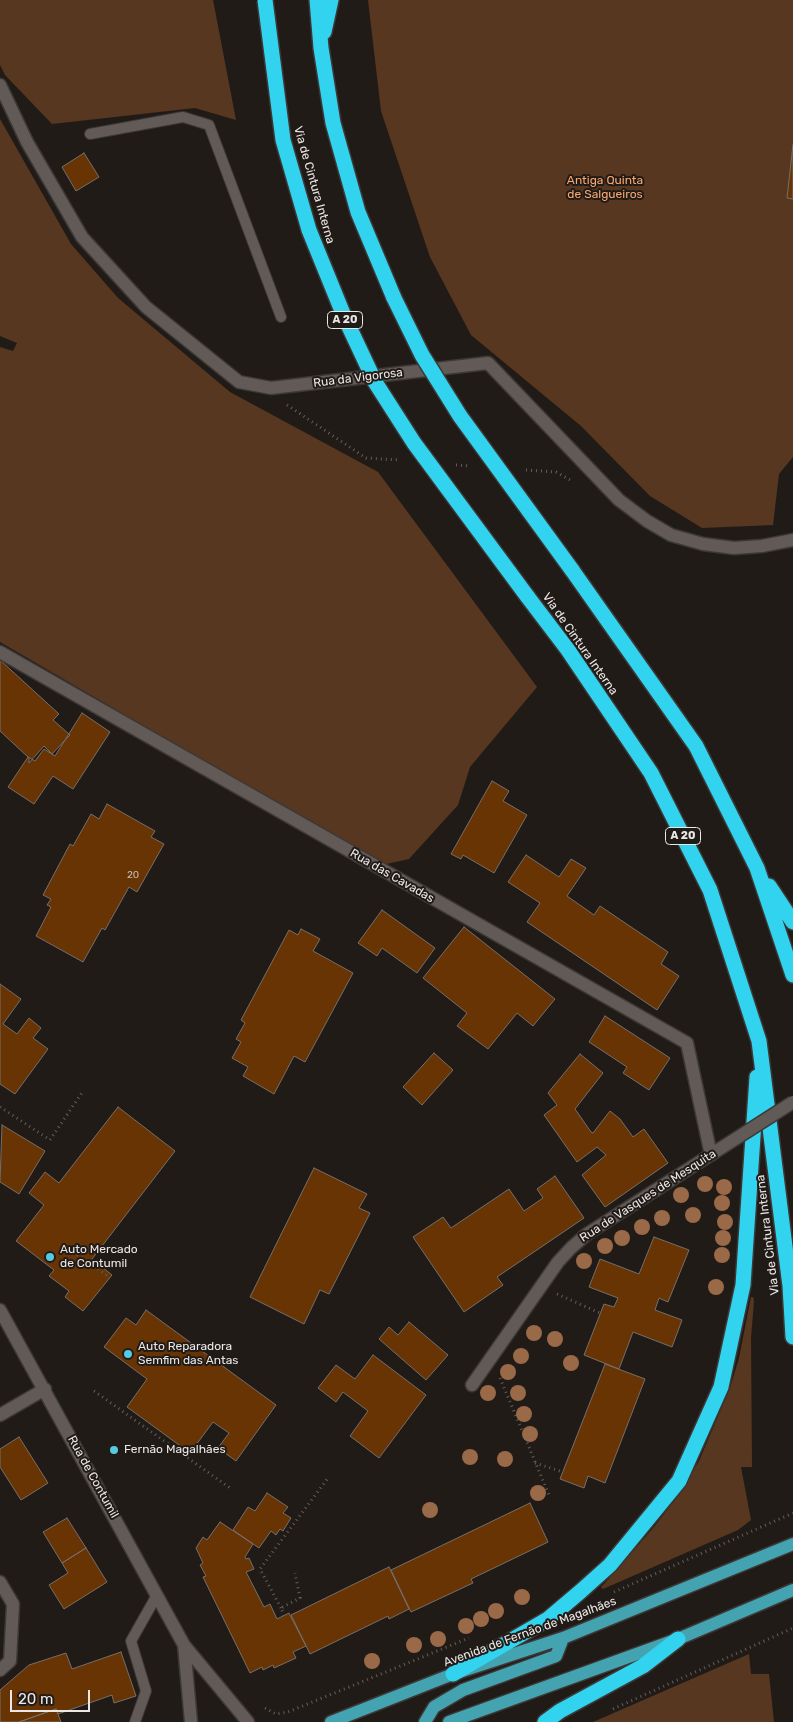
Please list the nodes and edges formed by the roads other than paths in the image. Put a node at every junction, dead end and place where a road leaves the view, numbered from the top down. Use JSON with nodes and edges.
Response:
{"nodes":[{"id":1,"x":265,"y":0,"type":"edge"},
{"id":2,"x":317,"y":0,"type":"edge"},
{"id":3,"x":332,"y":0,"type":"edge"},
{"id":4,"x":321,"y":48,"type":"junction"},
{"id":5,"x":0,"y":85,"type":"edge"},
{"id":6,"x":90,"y":134,"type":"dead end"},
{"id":7,"x":281,"y":317,"type":"dead end"},
{"id":8,"x":793,"y":540,"type":"edge"},
{"id":9,"x":0,"y":652,"type":"edge"},
{"id":10,"x":758,"y":868,"type":"junction"},
{"id":11,"x":793,"y":922,"type":"edge"},
{"id":12,"x":793,"y":975,"type":"edge"},
{"id":13,"x":759,"y":1041,"type":"junction"},
{"id":14,"x":793,"y":1102,"type":"edge"},
{"id":15,"x":711,"y":1154,"type":"junction"},
{"id":16,"x":0,"y":1310,"type":"edge"},
{"id":17,"x":793,"y":1337,"type":"edge"},
{"id":18,"x":472,"y":1385,"type":"dead end"},
{"id":19,"x":45,"y":1389,"type":"junction"},
{"id":20,"x":0,"y":1415,"type":"edge"},
{"id":21,"x":793,"y":1544,"type":"edge"},
{"id":22,"x":0,"y":1582,"type":"edge"},
{"id":23,"x":793,"y":1590,"type":"edge"},
{"id":24,"x":157,"y":1595,"type":"junction"},
{"id":25,"x":563,"y":1638,"type":"junction"},
{"id":26,"x":678,"y":1639,"type":"junction"},
{"id":27,"x":184,"y":1645,"type":"junction"},
{"id":28,"x":0,"y":1670,"type":"edge"},
{"id":29,"x":453,"y":1674,"type":"junction"},
{"id":30,"x":135,"y":1722,"type":"edge"},
{"id":31,"x":191,"y":1722,"type":"edge"},
{"id":32,"x":248,"y":1722,"type":"edge"},
{"id":33,"x":331,"y":1722,"type":"edge"},
{"id":34,"x":425,"y":1722,"type":"edge"},
{"id":35,"x":449,"y":1722,"type":"edge"},
{"id":36,"x":545,"y":1722,"type":"edge"}],
"edges":[{"from":1,"to":13,"type":"highway","name":"Via de Cintura Interna","number":"A 20","bridge":true},
{"from":2,"to":4,"type":"highway"},
{"from":3,"to":4,"type":"highway"},
{"from":4,"to":10,"type":"highway","bridge":true},
{"from":5,"to":8,"type":"street","name":"Rua da Vigorosa"},
{"from":6,"to":7,"type":"lane"},
{"from":9,"to":15,"type":"street","name":"Rua das Cavadas"},
{"from":10,"to":11,"type":"highway"},
{"from":10,"to":12,"type":"highway"},
{"from":13,"to":17,"type":"highway","name":"Via de Cintura Interna","number":"A 20"},
{"from":13,"to":29,"type":"highway"},
{"from":14,"to":15,"type":"street","name":"Rua de Vasques de Mesquita","bridge":true},
{"from":15,"to":18,"type":"street","name":"Rua de Vasques de Mesquita"},
{"from":16,"to":19,"type":"street","name":"Rua de Contumil"},
{"from":19,"to":20,"type":"street"},
{"from":19,"to":24,"type":"street","name":"Rua de Contumil"},
{"from":21,"to":25,"type":"main road","name":"Avenida de Fernão de Magalhães"},
{"from":22,"to":28,"type":"street"},
{"from":23,"to":26,"type":"main road"},
{"from":24,"to":27,"type":"street","name":"Rua de Contumil"},
{"from":24,"to":30,"type":"lane"},
{"from":25,"to":29,"type":"main road","name":"Avenida de Fernão de Magalhães"},
{"from":25,"to":34,"type":"main road"},
{"from":26,"to":35,"type":"main road"},
{"from":26,"to":36,"type":"highway"},
{"from":27,"to":31,"type":"street","name":"Rua de Contumil"},
{"from":27,"to":32,"type":"street","name":"Rua de Contumil"},
{"from":29,"to":33,"type":"main road","name":"Avenida de Fernão de Magalhães"}]}
